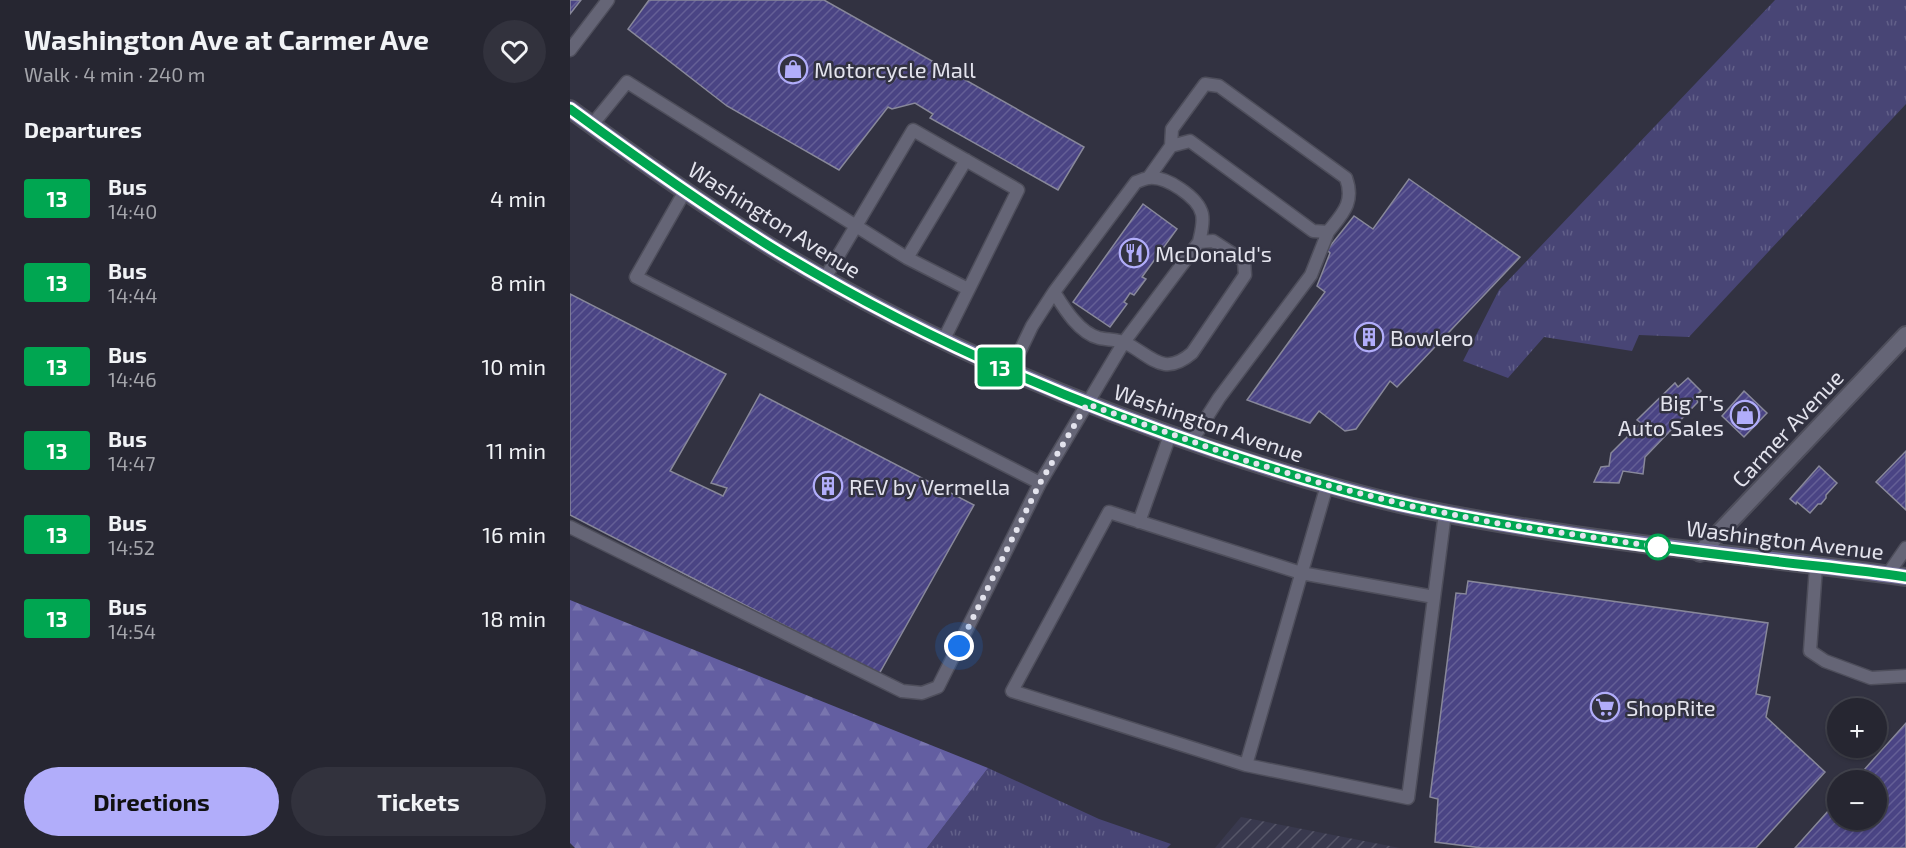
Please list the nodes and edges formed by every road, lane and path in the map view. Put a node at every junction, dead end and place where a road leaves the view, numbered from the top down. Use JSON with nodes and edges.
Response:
{"nodes":[{"id":1,"x":608,"y":0,"type":"edge"},
{"id":2,"x":570,"y":50,"type":"edge"},
{"id":3,"x":570,"y":109,"type":"edge"},
{"id":4,"x":592,"y":125,"type":"junction"},
{"id":5,"x":1171,"y":146,"type":"junction"},
{"id":6,"x":966,"y":160,"type":"junction"},
{"id":7,"x":1149,"y":177,"type":"junction"},
{"id":8,"x":685,"y":191,"type":"junction"},
{"id":9,"x":855,"y":227,"type":"junction"},
{"id":10,"x":1328,"y":232,"type":"junction"},
{"id":11,"x":1199,"y":242,"type":"junction"},
{"id":12,"x":907,"y":258,"type":"junction"},
{"id":13,"x":825,"y":278,"type":"junction"},
{"id":14,"x":968,"y":289,"type":"junction"},
{"id":15,"x":1054,"y":292,"type":"junction"},
{"id":16,"x":1906,"y":335,"type":"edge"},
{"id":17,"x":943,"y":341,"type":"junction"},
{"id":18,"x":1124,"y":342,"type":"junction"},
{"id":19,"x":1010,"y":372,"type":"junction"},
{"id":20,"x":1087,"y":404,"type":"junction"},
{"id":21,"x":1170,"y":435,"type":"junction"},
{"id":22,"x":1191,"y":442,"type":"junction"},
{"id":23,"x":1040,"y":483,"type":"junction"},
{"id":24,"x":1327,"y":485,"type":"junction"},
{"id":25,"x":1445,"y":513,"type":"junction"},
{"id":26,"x":1139,"y":522,"type":"junction"},
{"id":27,"x":570,"y":527,"type":"edge"},
{"id":28,"x":1906,"y":548,"type":"edge"},
{"id":29,"x":1700,"y":553,"type":"junction"},
{"id":30,"x":1816,"y":567,"type":"junction"},
{"id":31,"x":1301,"y":573,"type":"junction"},
{"id":32,"x":1888,"y":574,"type":"junction"},
{"id":33,"x":1906,"y":577,"type":"edge"},
{"id":34,"x":1434,"y":597,"type":"junction"},
{"id":35,"x":1906,"y":676,"type":"edge"},
{"id":36,"x":1246,"y":765,"type":"junction"}],
"edges":[{"from":1,"to":2,"type":"lane"},
{"from":3,"to":4,"type":"main road","name":"Washington Avenue"},
{"from":4,"to":8,"type":"main road","name":"Washington Avenue"},
{"from":4,"to":9,"type":"lane"},
{"from":5,"to":7,"type":"lane"},
{"from":5,"to":10,"type":"lane"},
{"from":5,"to":10,"type":"lane"},
{"from":6,"to":9,"type":"lane"},
{"from":6,"to":12,"type":"lane"},
{"from":6,"to":14,"type":"lane"},
{"from":7,"to":11,"type":"lane"},
{"from":7,"to":15,"type":"lane"},
{"from":8,"to":13,"type":"main road","name":"Washington Avenue"},
{"from":8,"to":23,"type":"lane"},
{"from":9,"to":12,"type":"lane"},
{"from":9,"to":13,"type":"lane"},
{"from":10,"to":22,"type":"lane"},
{"from":11,"to":18,"type":"lane"},
{"from":11,"to":18,"type":"lane"},
{"from":12,"to":14,"type":"lane"},
{"from":13,"to":17,"type":"main road","name":"Washington Avenue"},
{"from":14,"to":17,"type":"lane"},
{"from":15,"to":18,"type":"lane"},
{"from":15,"to":19,"type":"lane"},
{"from":16,"to":29,"type":"street","name":"Carmer Avenue"},
{"from":17,"to":19,"type":"main road","name":"Washington Avenue"},
{"from":18,"to":20,"type":"lane"},
{"from":19,"to":20,"type":"main road","name":"Washington Avenue"},
{"from":20,"to":21,"type":"main road","name":"Washington Avenue"},
{"from":20,"to":23,"type":"lane"},
{"from":21,"to":22,"type":"main road","name":"Washington Avenue"},
{"from":21,"to":26,"type":"lane"},
{"from":22,"to":24,"type":"main road","name":"Washington Avenue"},
{"from":23,"to":27,"type":"lane"},
{"from":24,"to":25,"type":"main road","name":"Washington Avenue"},
{"from":24,"to":31,"type":"lane"},
{"from":25,"to":29,"type":"main road","name":"Washington Avenue"},
{"from":25,"to":34,"type":"lane"},
{"from":26,"to":31,"type":"lane"},
{"from":26,"to":36,"type":"lane"},
{"from":28,"to":32,"type":"lane"},
{"from":29,"to":30,"type":"main road","name":"Washington Avenue"},
{"from":30,"to":32,"type":"main road","name":"Washington Avenue"},
{"from":30,"to":35,"type":"lane"},
{"from":31,"to":34,"type":"lane"},
{"from":31,"to":36,"type":"lane"},
{"from":32,"to":33,"type":"main road","name":"Washington Avenue"},
{"from":34,"to":36,"type":"lane"}]}
